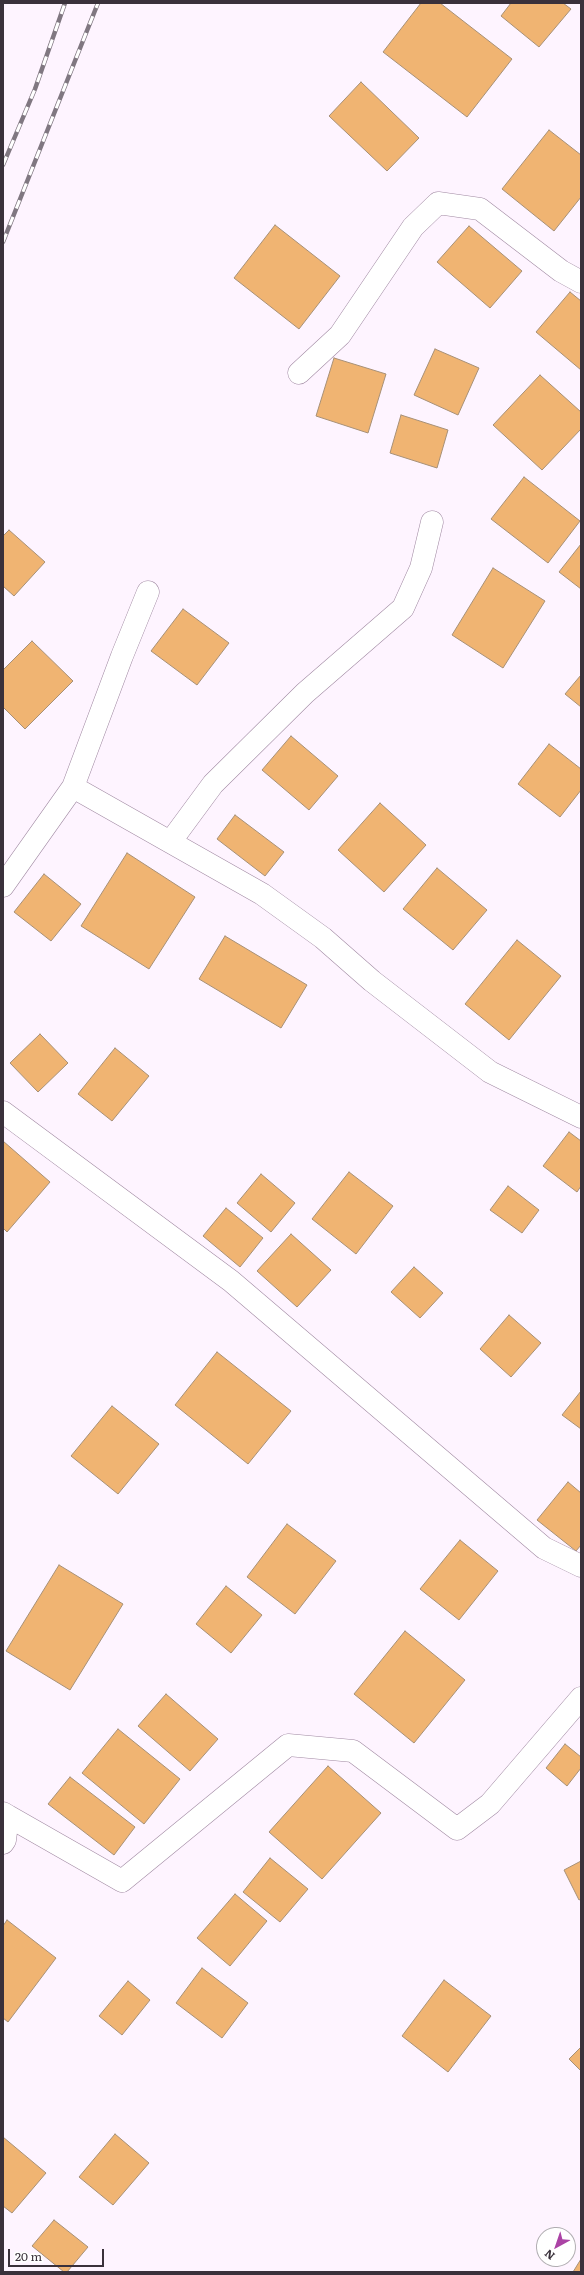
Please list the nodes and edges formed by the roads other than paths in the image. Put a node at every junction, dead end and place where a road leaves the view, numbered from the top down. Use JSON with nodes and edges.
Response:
{"nodes":[{"id":1,"x":581,"y":282,"type":"edge"},
{"id":2,"x":299,"y":373,"type":"dead end"},
{"id":3,"x":432,"y":522,"type":"dead end"},
{"id":4,"x":148,"y":592,"type":"dead end"},
{"id":5,"x":72,"y":787,"type":"junction"},
{"id":6,"x":171,"y":842,"type":"junction"},
{"id":7,"x":3,"y":886,"type":"edge"},
{"id":8,"x":3,"y":1112,"type":"edge"},
{"id":9,"x":581,"y":1117,"type":"edge"},
{"id":10,"x":581,"y":1566,"type":"edge"},
{"id":11,"x":581,"y":1698,"type":"edge"},
{"id":12,"x":5,"y":1814,"type":"edge"},
{"id":13,"x":3,"y":1843,"type":"edge"}],
"edges":[{"from":1,"to":2,"type":"street"},
{"from":3,"to":6,"type":"street"},
{"from":4,"to":5,"type":"street"},
{"from":5,"to":6,"type":"street"},
{"from":5,"to":7,"type":"street"},
{"from":6,"to":9,"type":"street"},
{"from":8,"to":10,"type":"street"},
{"from":11,"to":12,"type":"street"},
{"from":12,"to":13,"type":"street"}]}
